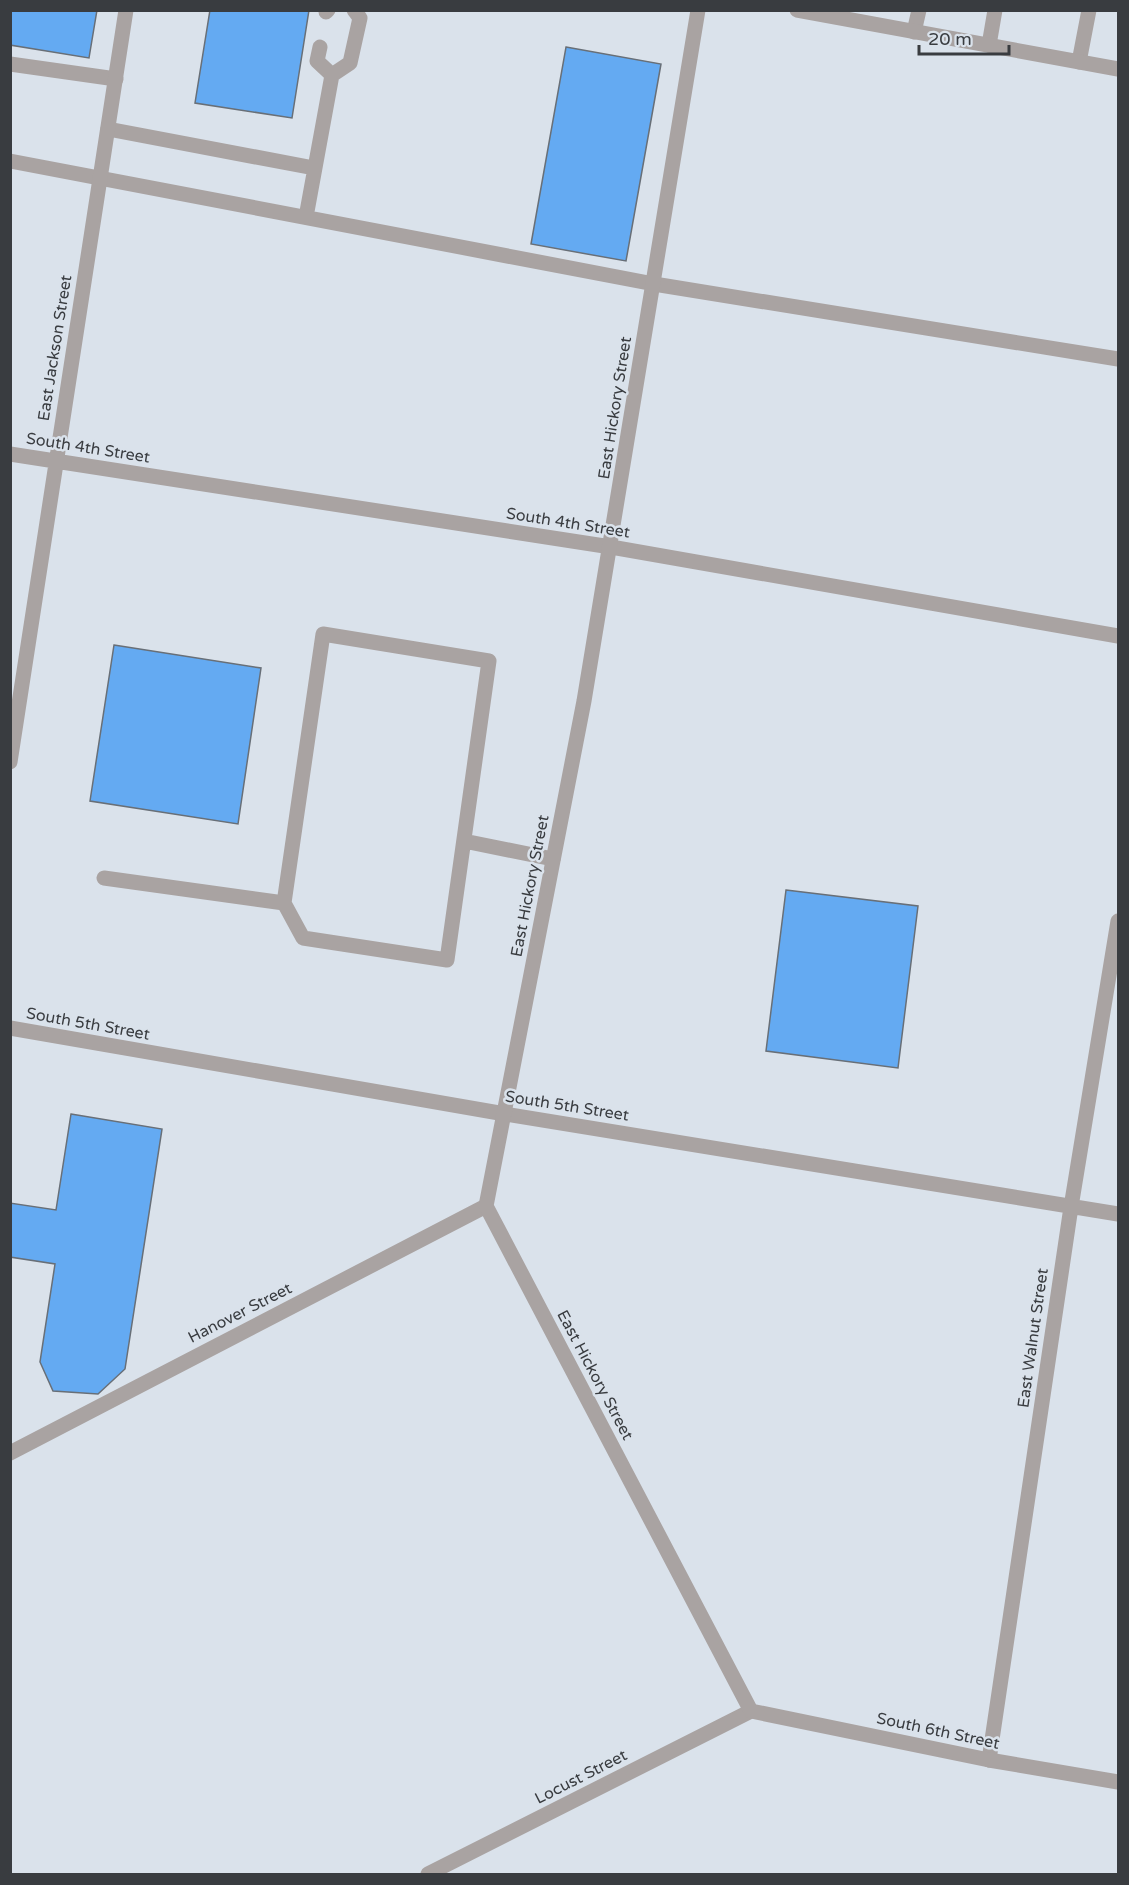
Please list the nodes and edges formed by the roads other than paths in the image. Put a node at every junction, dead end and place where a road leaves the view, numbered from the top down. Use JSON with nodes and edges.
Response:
{"nodes":[{"id":1,"x":126,"y":10,"type":"edge"},
{"id":2,"x":354,"y":10,"type":"edge"},
{"id":3,"x":698,"y":10,"type":"edge"},
{"id":4,"x":797,"y":10,"type":"edge"},
{"id":5,"x":919,"y":10,"type":"edge"},
{"id":6,"x":995,"y":10,"type":"edge"},
{"id":7,"x":1089,"y":10,"type":"edge"},
{"id":8,"x":915,"y":32,"type":"junction"},
{"id":9,"x":989,"y":45,"type":"junction"},
{"id":10,"x":320,"y":47,"type":"dead end"},
{"id":11,"x":1079,"y":62,"type":"junction"},
{"id":12,"x":10,"y":63,"type":"edge"},
{"id":13,"x":1119,"y":69,"type":"edge"},
{"id":14,"x":332,"y":75,"type":"junction"},
{"id":15,"x":116,"y":79,"type":"junction"},
{"id":16,"x":108,"y":129,"type":"junction"},
{"id":17,"x":10,"y":161,"type":"edge"},
{"id":18,"x":314,"y":168,"type":"junction"},
{"id":19,"x":100,"y":177,"type":"junction"},
{"id":20,"x":306,"y":217,"type":"junction"},
{"id":21,"x":654,"y":284,"type":"junction"},
{"id":22,"x":1119,"y":359,"type":"edge"},
{"id":23,"x":10,"y":454,"type":"edge"},
{"id":24,"x":55,"y":461,"type":"junction"},
{"id":25,"x":610,"y":547,"type":"junction"},
{"id":26,"x":1119,"y":636,"type":"edge"},
{"id":27,"x":10,"y":762,"type":"edge"},
{"id":28,"x":464,"y":841,"type":"junction"},
{"id":29,"x":554,"y":859,"type":"junction"},
{"id":30,"x":104,"y":879,"type":"dead end"},
{"id":31,"x":284,"y":903,"type":"junction"},
{"id":32,"x":1119,"y":921,"type":"edge"},
{"id":33,"x":10,"y":1028,"type":"edge"},
{"id":34,"x":505,"y":1114,"type":"junction"},
{"id":35,"x":486,"y":1206,"type":"junction"},
{"id":36,"x":1071,"y":1207,"type":"junction"},
{"id":37,"x":1119,"y":1214,"type":"edge"},
{"id":38,"x":10,"y":1453,"type":"edge"},
{"id":39,"x":751,"y":1711,"type":"junction"},
{"id":40,"x":989,"y":1760,"type":"junction"},
{"id":41,"x":1119,"y":1782,"type":"edge"},
{"id":42,"x":428,"y":1875,"type":"edge"}],
"edges":[{"from":1,"to":15,"type":"street","name":"East Jackson Street"},
{"from":2,"to":14,"type":"street"},
{"from":3,"to":21,"type":"street","name":"East Hickory Street"},
{"from":4,"to":8,"type":"street"},
{"from":5,"to":8,"type":"street"},
{"from":6,"to":9,"type":"street"},
{"from":7,"to":11,"type":"street"},
{"from":8,"to":9,"type":"street"},
{"from":9,"to":11,"type":"street"},
{"from":10,"to":14,"type":"street"},
{"from":11,"to":13,"type":"street"},
{"from":12,"to":15,"type":"street"},
{"from":14,"to":18,"type":"street"},
{"from":15,"to":16,"type":"street","name":"East Jackson Street"},
{"from":16,"to":18,"type":"street"},
{"from":16,"to":19,"type":"street","name":"East Jackson Street"},
{"from":17,"to":19,"type":"street"},
{"from":18,"to":20,"type":"street"},
{"from":19,"to":20,"type":"street"},
{"from":19,"to":24,"type":"street","name":"East Jackson Street"},
{"from":20,"to":21,"type":"street"},
{"from":21,"to":22,"type":"street"},
{"from":21,"to":25,"type":"street","name":"East Hickory Street"},
{"from":23,"to":24,"type":"street","name":"South 4th Street"},
{"from":24,"to":25,"type":"street","name":"South 4th Street"},
{"from":24,"to":27,"type":"street","name":"East Jackson Street"},
{"from":25,"to":26,"type":"street","name":"South 4th Street"},
{"from":25,"to":29,"type":"street","name":"East Hickory Street"},
{"from":28,"to":29,"type":"street"},
{"from":28,"to":31,"type":"street"},
{"from":28,"to":31,"type":"street"},
{"from":29,"to":34,"type":"street","name":"East Hickory Street"},
{"from":30,"to":31,"type":"street"},
{"from":32,"to":36,"type":"street","name":"East Walnut Street"},
{"from":33,"to":34,"type":"street","name":"South 5th Street"},
{"from":34,"to":35,"type":"street","name":"East Hickory Street"},
{"from":34,"to":36,"type":"street","name":"South 5th Street"},
{"from":35,"to":38,"type":"street","name":"Hanover Street"},
{"from":35,"to":39,"type":"street","name":"East Hickory Street"},
{"from":36,"to":37,"type":"street","name":"South 5th Street"},
{"from":36,"to":40,"type":"street","name":"East Walnut Street"},
{"from":39,"to":40,"type":"street","name":"South 6th Street"},
{"from":39,"to":42,"type":"street","name":"Locust Street"},
{"from":40,"to":41,"type":"street","name":"South 6th Street"}]}
